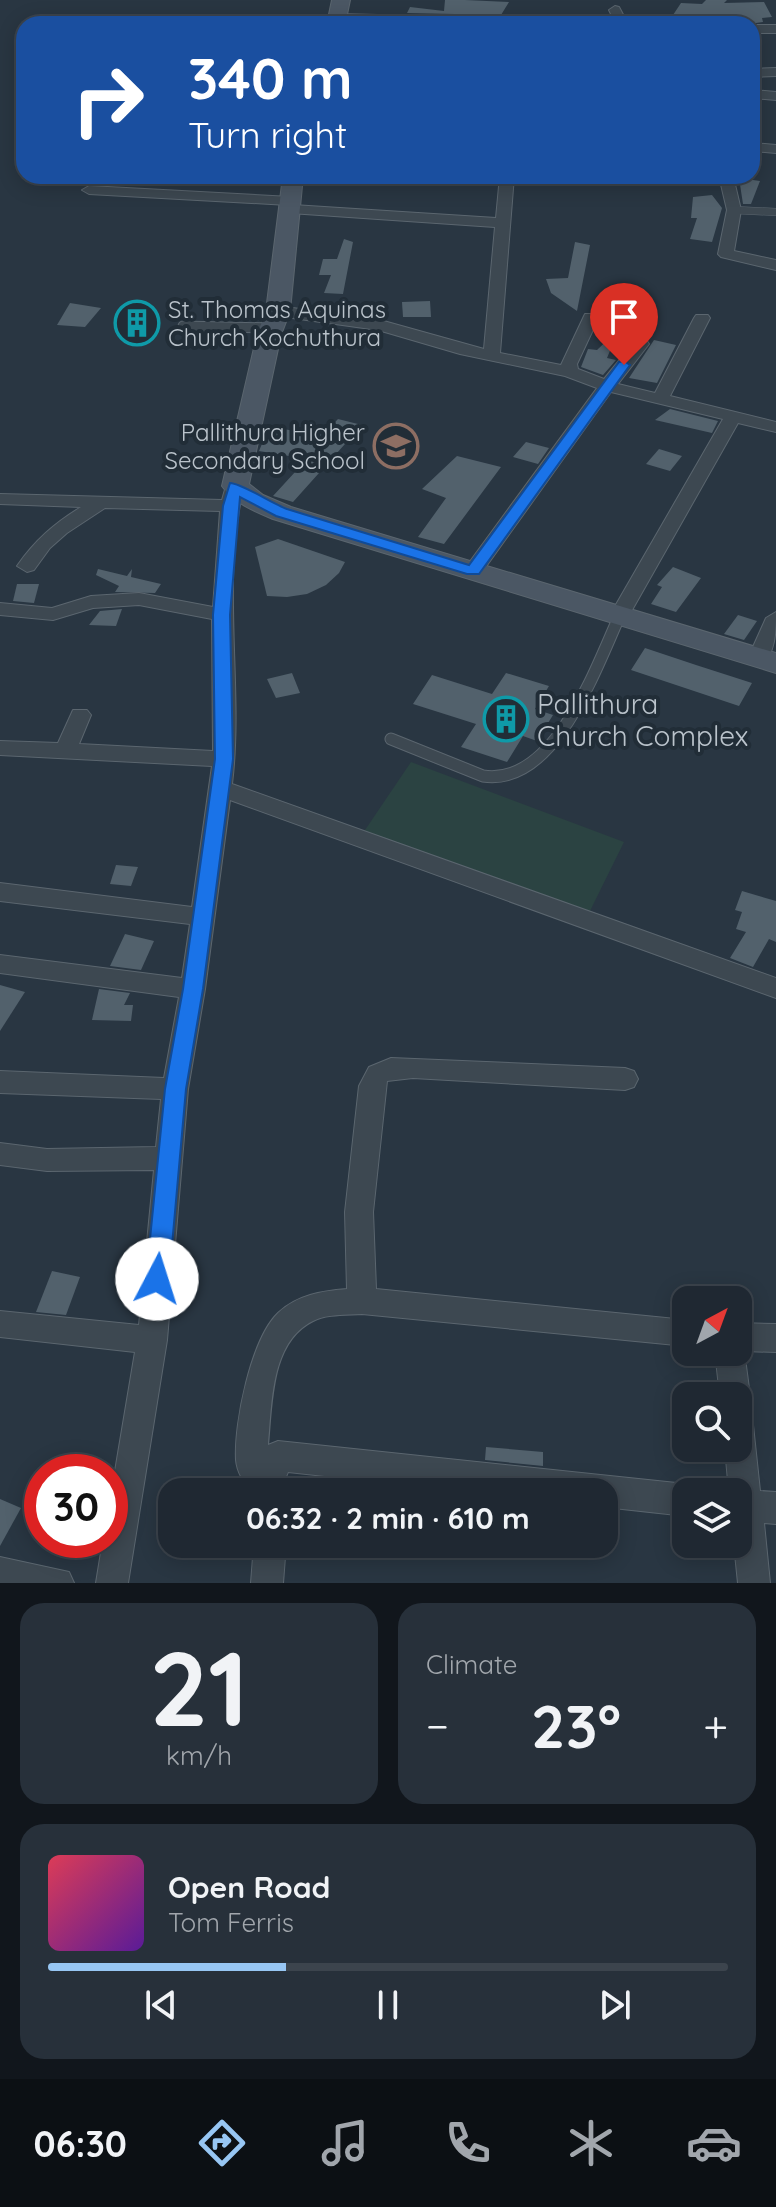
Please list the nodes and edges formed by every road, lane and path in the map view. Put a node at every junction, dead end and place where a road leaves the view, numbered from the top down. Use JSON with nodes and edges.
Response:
{"nodes":[{"id":1,"x":615,"y":10,"type":"dead end"},
{"id":2,"x":338,"y":14,"type":"edge"},
{"id":3,"x":374,"y":16,"type":"edge"},
{"id":4,"x":618,"y":16,"type":"edge"},
{"id":5,"x":292,"y":184,"type":"edge"},
{"id":6,"x":506,"y":184,"type":"edge"},
{"id":7,"x":728,"y":184,"type":"edge"},
{"id":8,"x":89,"y":190,"type":"dead end"},
{"id":9,"x":291,"y":205,"type":"junction"},
{"id":10,"x":734,"y":210,"type":"junction"},
{"id":11,"x":776,"y":212,"type":"edge"},
{"id":12,"x":503,"y":223,"type":"junction"},
{"id":13,"x":776,"y":265,"type":"edge"},
{"id":14,"x":591,"y":317,"type":"dead end"},
{"id":15,"x":702,"y":318,"type":"dead end"},
{"id":16,"x":275,"y":320,"type":"junction"},
{"id":17,"x":183,"y":326,"type":"dead end"},
{"id":18,"x":641,"y":344,"type":"dead end"},
{"id":19,"x":492,"y":356,"type":"junction"},
{"id":20,"x":570,"y":372,"type":"junction"},
{"id":21,"x":607,"y":386,"type":"junction"},
{"id":22,"x":661,"y":397,"type":"junction"},
{"id":23,"x":733,"y":416,"type":"junction"},
{"id":24,"x":776,"y":427,"type":"edge"},
{"id":25,"x":232,"y":496,"type":"junction"},
{"id":26,"x":0,"y":499,"type":"edge"},
{"id":27,"x":103,"y":501,"type":"junction"},
{"id":28,"x":27,"y":566,"type":"dead end"},
{"id":29,"x":473,"y":571,"type":"junction"},
{"id":30,"x":0,"y":609,"type":"edge"},
{"id":31,"x":222,"y":615,"type":"junction"},
{"id":32,"x":620,"y":615,"type":"junction"},
{"id":33,"x":776,"y":618,"type":"edge"},
{"id":34,"x":767,"y":660,"type":"edge"},
{"id":35,"x":80,"y":715,"type":"dead end"},
{"id":36,"x":391,"y":739,"type":"dead end"},
{"id":37,"x":0,"y":748,"type":"edge"},
{"id":38,"x":67,"y":749,"type":"junction"},
{"id":39,"x":224,"y":759,"type":"junction"},
{"id":40,"x":220,"y":788,"type":"junction"},
{"id":41,"x":0,"y":892,"type":"edge"},
{"id":42,"x":202,"y":917,"type":"junction"},
{"id":43,"x":0,"y":964,"type":"edge"},
{"id":44,"x":776,"y":988,"type":"edge"},
{"id":45,"x":193,"y":989,"type":"junction"},
{"id":46,"x":625,"y":1079,"type":"dead end"},
{"id":47,"x":0,"y":1082,"type":"edge"},
{"id":48,"x":175,"y":1089,"type":"junction"},
{"id":49,"x":0,"y":1154,"type":"edge"},
{"id":50,"x":169,"y":1158,"type":"junction"},
{"id":51,"x":362,"y":1301,"type":"junction"},
{"id":52,"x":0,"y":1324,"type":"edge"},
{"id":53,"x":672,"y":1332,"type":"edge"},
{"id":54,"x":752,"y":1337,"type":"edge"},
{"id":55,"x":776,"y":1338,"type":"edge"},
{"id":56,"x":152,"y":1340,"type":"junction"},
{"id":57,"x":278,"y":1456,"type":"junction"},
{"id":58,"x":745,"y":1462,"type":"edge"},
{"id":59,"x":276,"y":1478,"type":"edge"},
{"id":60,"x":672,"y":1498,"type":"edge"},
{"id":61,"x":754,"y":1506,"type":"edge"},
{"id":62,"x":269,"y":1558,"type":"edge"},
{"id":63,"x":0,"y":1573,"type":"edge"},
{"id":64,"x":58,"y":1583,"type":"edge"},
{"id":65,"x":112,"y":1583,"type":"edge"},
{"id":66,"x":267,"y":1583,"type":"edge"},
{"id":67,"x":754,"y":1583,"type":"edge"}],
"edges":[{"from":1,"to":4,"type":"street"},
{"from":2,"to":3,"type":"street"},
{"from":5,"to":9,"type":"main road"},
{"from":6,"to":12,"type":"street"},
{"from":7,"to":10,"type":"street"},
{"from":8,"to":9,"type":"street"},
{"from":9,"to":12,"type":"street"},
{"from":9,"to":16,"type":"main road"},
{"from":10,"to":11,"type":"lane"},
{"from":10,"to":13,"type":"street"},
{"from":12,"to":19,"type":"street"},
{"from":14,"to":20,"type":"street"},
{"from":15,"to":22,"type":"street"},
{"from":16,"to":17,"type":"lane"},
{"from":16,"to":19,"type":"street"},
{"from":16,"to":25,"type":"main road"},
{"from":18,"to":21,"type":"street"},
{"from":19,"to":20,"type":"street"},
{"from":20,"to":21,"type":"street"},
{"from":21,"to":22,"type":"street"},
{"from":21,"to":29,"type":"street"},
{"from":22,"to":23,"type":"street"},
{"from":23,"to":24,"type":"street"},
{"from":23,"to":32,"type":"street"},
{"from":25,"to":27,"type":"street"},
{"from":25,"to":29,"type":"main road"},
{"from":25,"to":31,"type":"street"},
{"from":26,"to":27,"type":"street"},
{"from":27,"to":28,"type":"street"},
{"from":29,"to":32,"type":"main road"},
{"from":30,"to":31,"type":"street"},
{"from":31,"to":39,"type":"street"},
{"from":32,"to":34,"type":"main road"},
{"from":32,"to":36,"type":"lane"},
{"from":33,"to":34,"type":"street"},
{"from":35,"to":38,"type":"street"},
{"from":37,"to":38,"type":"street"},
{"from":38,"to":39,"type":"street"},
{"from":39,"to":40,"type":"street"},
{"from":40,"to":42,"type":"street"},
{"from":40,"to":44,"type":"street"},
{"from":41,"to":42,"type":"street"},
{"from":42,"to":45,"type":"street"},
{"from":43,"to":45,"type":"street"},
{"from":45,"to":48,"type":"street"},
{"from":46,"to":51,"type":"street"},
{"from":47,"to":48,"type":"street"},
{"from":48,"to":50,"type":"street"},
{"from":49,"to":50,"type":"street"},
{"from":50,"to":56,"type":"street"},
{"from":51,"to":53,"type":"street"},
{"from":51,"to":57,"type":"street"},
{"from":52,"to":56,"type":"street"},
{"from":54,"to":55,"type":"street"},
{"from":56,"to":65,"type":"street"},
{"from":57,"to":59,"type":"street"},
{"from":57,"to":60,"type":"street"},
{"from":58,"to":61,"type":"street"},
{"from":61,"to":67,"type":"street"},
{"from":62,"to":66,"type":"street"},
{"from":63,"to":64,"type":"street"}]}
